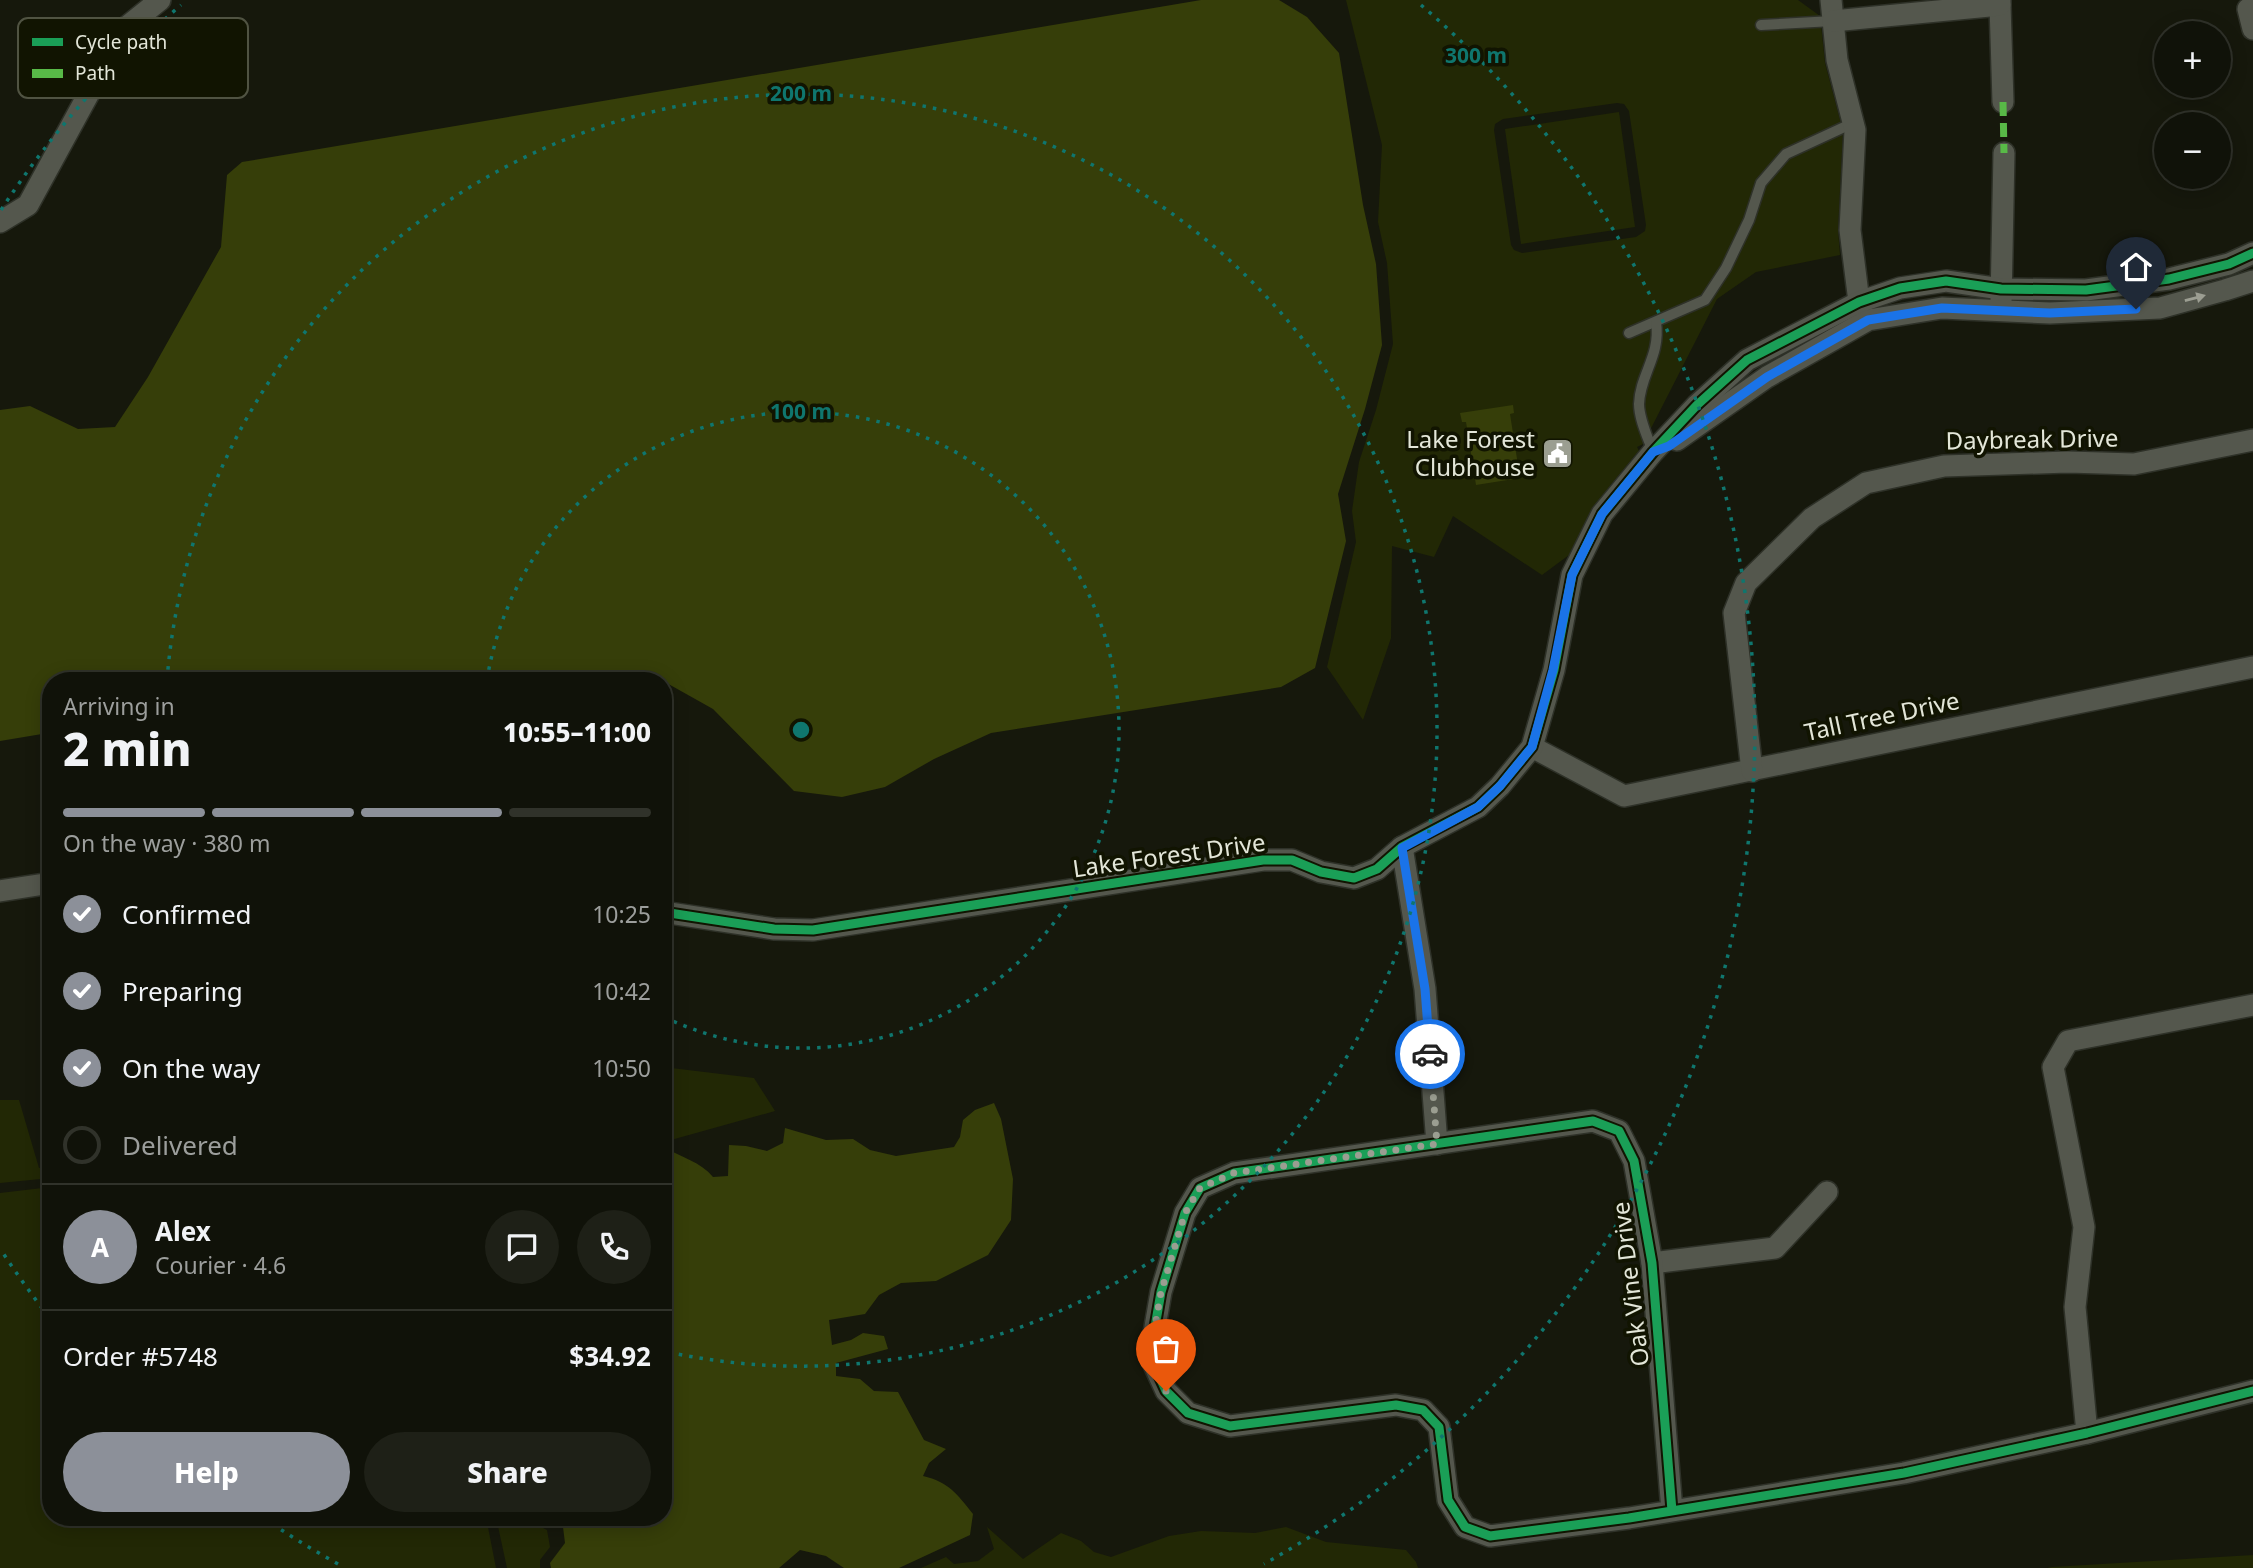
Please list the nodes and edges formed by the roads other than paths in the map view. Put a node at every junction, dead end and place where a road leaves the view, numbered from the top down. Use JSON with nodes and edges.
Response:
{"nodes":[{"id":1,"x":160,"y":0,"type":"edge"},
{"id":2,"x":2000,"y":3,"type":"edge"},
{"id":3,"x":1832,"y":10,"type":"edge"},
{"id":4,"x":138,"y":18,"type":"edge"},
{"id":5,"x":1761,"y":25,"type":"dead end"},
{"id":6,"x":86,"y":98,"type":"edge"},
{"id":7,"x":2003,"y":102,"type":"dead end"},
{"id":8,"x":1853,"y":123,"type":"junction"},
{"id":9,"x":2004,"y":153,"type":"dead end"},
{"id":10,"x":0,"y":222,"type":"edge"},
{"id":11,"x":2253,"y":253,"type":"edge"},
{"id":12,"x":2253,"y":281,"type":"edge"},
{"id":13,"x":2001,"y":289,"type":"junction"},
{"id":14,"x":1858,"y":302,"type":"junction"},
{"id":15,"x":2001,"y":310,"type":"junction"},
{"id":16,"x":1656,"y":322,"type":"junction"},
{"id":17,"x":1629,"y":333,"type":"dead end"},
{"id":18,"x":2253,"y":440,"type":"edge"},
{"id":19,"x":1653,"y":452,"type":"junction"},
{"id":20,"x":2253,"y":667,"type":"edge"},
{"id":21,"x":1532,"y":747,"type":"junction"},
{"id":22,"x":1752,"y":771,"type":"junction"},
{"id":23,"x":1402,"y":848,"type":"junction"},
{"id":24,"x":42,"y":884,"type":"edge"},
{"id":25,"x":0,"y":891,"type":"edge"},
{"id":26,"x":672,"y":913,"type":"edge"},
{"id":27,"x":2253,"y":1005,"type":"edge"},
{"id":28,"x":1437,"y":1144,"type":"junction"},
{"id":29,"x":1827,"y":1192,"type":"dead end"},
{"id":30,"x":1652,"y":1264,"type":"junction"},
{"id":31,"x":2253,"y":1391,"type":"edge"},
{"id":32,"x":2087,"y":1433,"type":"junction"},
{"id":33,"x":1672,"y":1511,"type":"junction"}],
"edges":[{"from":1,"to":4,"type":"street"},
{"from":2,"to":3,"type":"street"},
{"from":2,"to":7,"type":"street"},
{"from":3,"to":5,"type":"lane"},
{"from":3,"to":8,"type":"street"},
{"from":6,"to":10,"type":"street"},
{"from":8,"to":14,"type":"street"},
{"from":8,"to":16,"type":"lane"},
{"from":9,"to":13,"type":"street"},
{"from":11,"to":13,"type":"street","name":"Lake Forest Drive"},
{"from":15,"to":12,"type":"street","name":"Lake Forest Drive","one_way":true},
{"from":13,"to":14,"type":"street","name":"Lake Forest Drive"},
{"from":13,"to":15,"type":"street"},
{"from":14,"to":19,"type":"street","name":"Lake Forest Drive"},
{"from":15,"to":19,"type":"street","name":"Lake Forest Drive"},
{"from":16,"to":17,"type":"lane"},
{"from":16,"to":19,"type":"lane"},
{"from":18,"to":22,"type":"street","name":"Daybreak Drive"},
{"from":19,"to":21,"type":"street","name":"Lake Forest Drive"},
{"from":20,"to":22,"type":"street","name":"Tall Tree Drive"},
{"from":21,"to":22,"type":"street","name":"Tall Tree Drive"},
{"from":21,"to":23,"type":"street","name":"Lake Forest Drive"},
{"from":23,"to":26,"type":"street","name":"Lake Forest Drive"},
{"from":23,"to":28,"type":"street"},
{"from":24,"to":25,"type":"street"},
{"from":27,"to":32,"type":"street"},
{"from":28,"to":30,"type":"street","name":"Oak Vine Drive"},
{"from":28,"to":33,"type":"street","name":"Oak Vine Drive"},
{"from":29,"to":30,"type":"street"},
{"from":30,"to":33,"type":"street","name":"Oak Vine Drive"},
{"from":31,"to":32,"type":"street","name":"Oak Vine Drive"},
{"from":32,"to":33,"type":"street","name":"Oak Vine Drive"}]}
